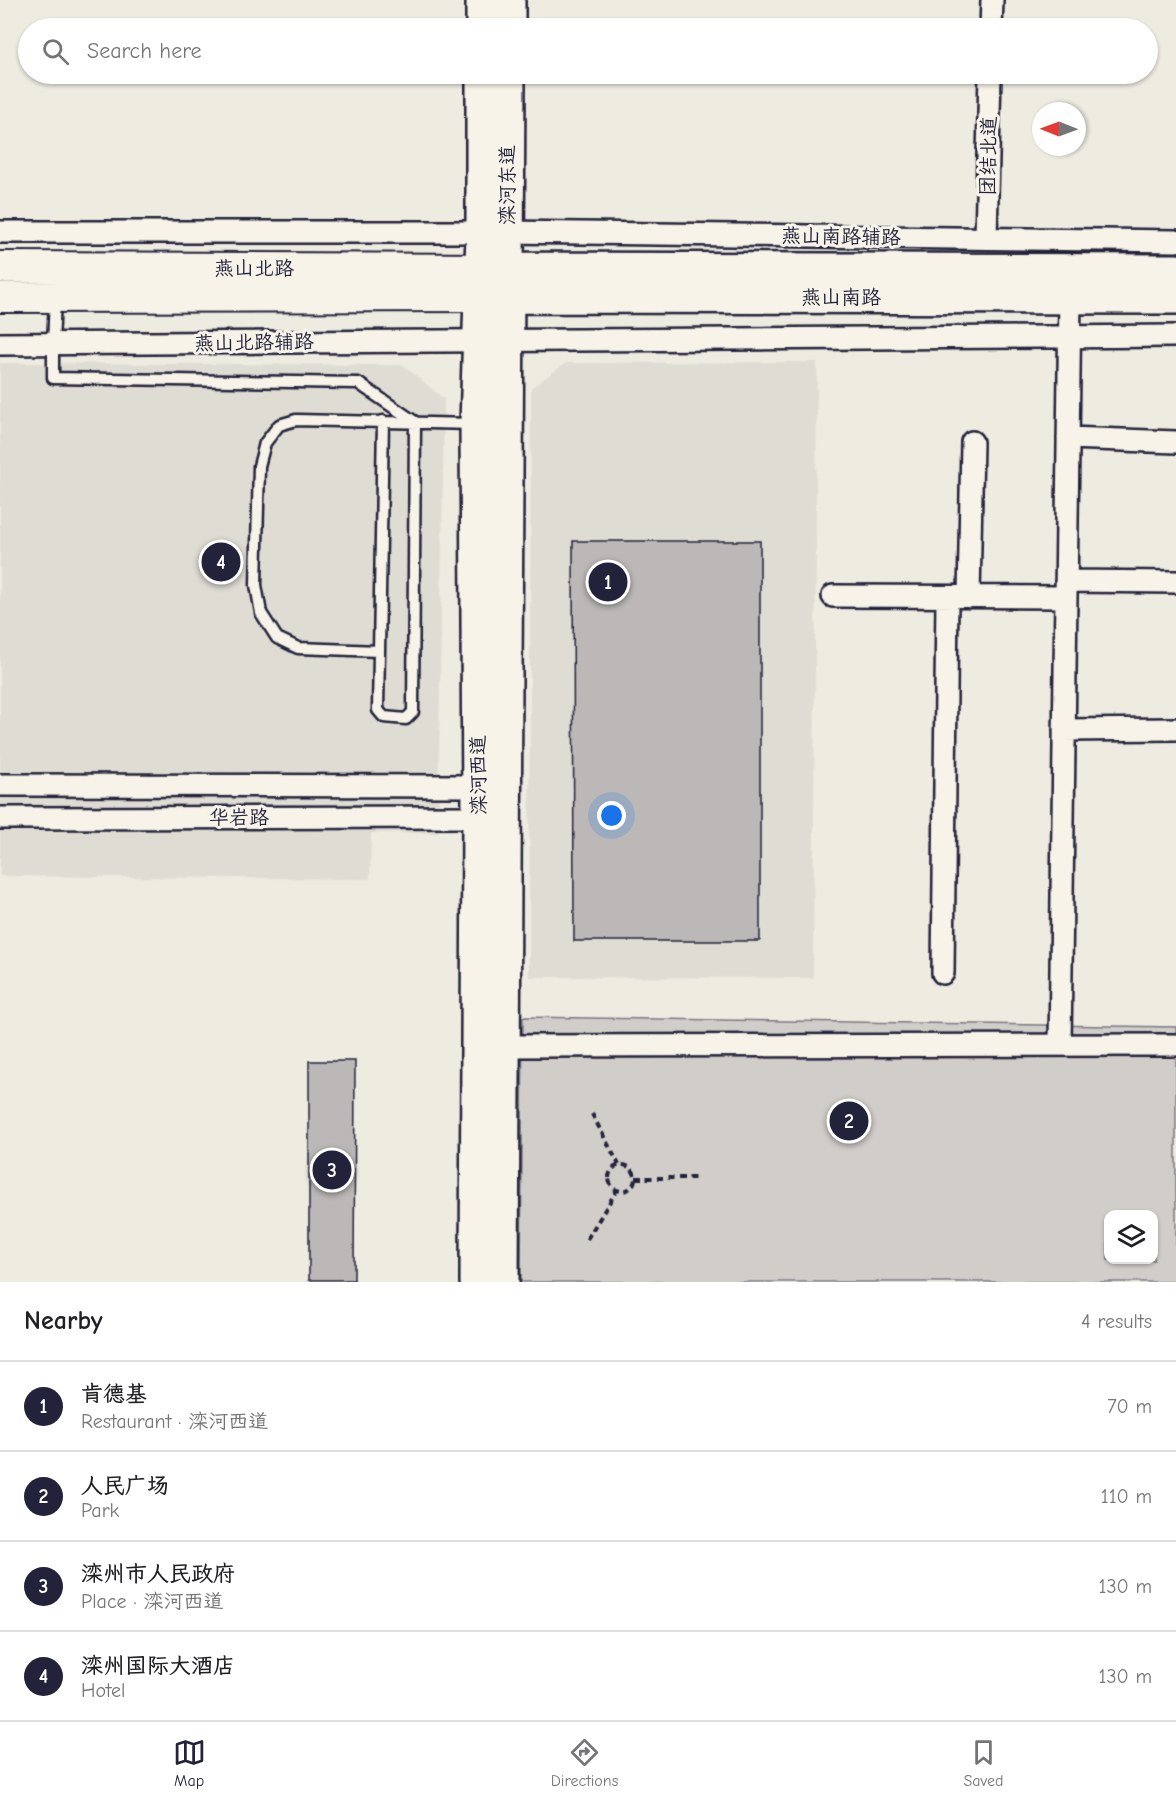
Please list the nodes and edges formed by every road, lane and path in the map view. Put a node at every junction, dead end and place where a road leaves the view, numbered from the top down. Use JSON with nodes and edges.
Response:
{"nodes":[{"id":1,"x":483,"y":0,"type":"edge"},
{"id":2,"x":508,"y":0,"type":"edge"},
{"id":3,"x":992,"y":0,"type":"edge"},
{"id":4,"x":483,"y":18,"type":"edge"},
{"id":5,"x":508,"y":18,"type":"edge"},
{"id":6,"x":991,"y":18,"type":"edge"},
{"id":7,"x":484,"y":84,"type":"edge"},
{"id":8,"x":507,"y":84,"type":"edge"},
{"id":9,"x":990,"y":84,"type":"edge"},
{"id":10,"x":0,"y":232,"type":"edge"},
{"id":11,"x":495,"y":233,"type":"junction"},
{"id":12,"x":986,"y":238,"type":"junction"},
{"id":13,"x":1176,"y":241,"type":"edge"},
{"id":14,"x":0,"y":267,"type":"edge"},
{"id":15,"x":1176,"y":271,"type":"edge"},
{"id":16,"x":494,"y":282,"type":"junction"},
{"id":17,"x":0,"y":297,"type":"edge"},
{"id":18,"x":55,"y":297,"type":"junction"},
{"id":19,"x":1070,"y":297,"type":"junction"},
{"id":20,"x":1176,"y":297,"type":"edge"},
{"id":21,"x":1069,"y":336,"type":"junction"},
{"id":22,"x":1176,"y":336,"type":"edge"},
{"id":23,"x":493,"y":340,"type":"junction"},
{"id":24,"x":0,"y":344,"type":"edge"},
{"id":25,"x":52,"y":344,"type":"junction"},
{"id":26,"x":383,"y":421,"type":"junction"},
{"id":27,"x":416,"y":422,"type":"junction"},
{"id":28,"x":477,"y":424,"type":"junction"},
{"id":29,"x":1068,"y":438,"type":"junction"},
{"id":30,"x":972,"y":442,"type":"dead end"},
{"id":31,"x":1176,"y":442,"type":"edge"},
{"id":32,"x":1176,"y":582,"type":"edge"},
{"id":33,"x":1066,"y":589,"type":"junction"},
{"id":34,"x":833,"y":596,"type":"dead end"},
{"id":35,"x":947,"y":597,"type":"junction"},
{"id":36,"x":969,"y":597,"type":"junction"},
{"id":37,"x":379,"y":651,"type":"junction"},
{"id":38,"x":1176,"y":729,"type":"edge"},
{"id":39,"x":1064,"y":730,"type":"junction"},
{"id":40,"x":0,"y":784,"type":"edge"},
{"id":41,"x":478,"y":802,"type":"junction"},
{"id":42,"x":0,"y":818,"type":"edge"},
{"id":43,"x":943,"y":973,"type":"dead end"},
{"id":44,"x":1060,"y":1045,"type":"junction"},
{"id":45,"x":1176,"y":1045,"type":"edge"},
{"id":46,"x":504,"y":1046,"type":"junction"},
{"id":47,"x":592,"y":1114,"type":"dead end"},
{"id":48,"x":619,"y":1165,"type":"junction"},
{"id":49,"x":636,"y":1178,"type":"junction"},
{"id":50,"x":697,"y":1178,"type":"dead end"},
{"id":51,"x":616,"y":1190,"type":"junction"},
{"id":52,"x":587,"y":1239,"type":"dead end"},
{"id":53,"x":477,"y":1282,"type":"edge"},
{"id":54,"x":502,"y":1282,"type":"edge"}],
"edges":[{"from":1,"to":4,"type":"main road"},
{"from":2,"to":5,"type":"main road"},
{"from":3,"to":6,"type":"street"},
{"from":7,"to":11,"type":"main road","name":"滦河东道"},
{"from":8,"to":11,"type":"main road","name":"滦河东道"},
{"from":9,"to":12,"type":"street","name":"团结北道"},
{"from":10,"to":11,"type":"street"},
{"from":11,"to":12,"type":"street","name":"燕山南路辅路"},
{"from":11,"to":16,"type":"main road","name":"滦河东道"},
{"from":12,"to":13,"type":"street","name":"燕山南路辅路"},
{"from":14,"to":16,"type":"main road","name":"燕山北路"},
{"from":15,"to":16,"type":"main road","name":"燕山南路"},
{"from":16,"to":18,"type":"main road","name":"燕山北路"},
{"from":16,"to":19,"type":"main road","name":"燕山南路"},
{"from":16,"to":23,"type":"main road","name":"滦河西道"},
{"from":17,"to":18,"type":"main road","name":"燕山北路"},
{"from":18,"to":25,"type":"lane"},
{"from":19,"to":20,"type":"main road","name":"燕山南路"},
{"from":19,"to":21,"type":"street"},
{"from":21,"to":22,"type":"street"},
{"from":21,"to":23,"type":"street"},
{"from":21,"to":29,"type":"street"},
{"from":23,"to":25,"type":"street","name":"燕山北路辅路"},
{"from":23,"to":28,"type":"main road","name":"滦河西道"},
{"from":23,"to":46,"type":"main road","name":"滦河西道"},
{"from":24,"to":25,"type":"street","name":"燕山北路辅路"},
{"from":25,"to":27,"type":"lane"},
{"from":26,"to":27,"type":"lane"},
{"from":26,"to":37,"type":"lane"},
{"from":26,"to":37,"type":"lane"},
{"from":27,"to":28,"type":"lane"},
{"from":27,"to":37,"type":"lane"},
{"from":28,"to":41,"type":"main road","name":"滦河西道"},
{"from":29,"to":31,"type":"street"},
{"from":29,"to":33,"type":"street"},
{"from":30,"to":36,"type":"street"},
{"from":32,"to":33,"type":"street"},
{"from":33,"to":36,"type":"street"},
{"from":33,"to":39,"type":"street"},
{"from":34,"to":35,"type":"street"},
{"from":35,"to":36,"type":"street"},
{"from":35,"to":43,"type":"street"},
{"from":38,"to":39,"type":"street"},
{"from":39,"to":44,"type":"street"},
{"from":40,"to":41,"type":"street","name":"华岩路"},
{"from":41,"to":42,"type":"street","name":"华岩路"},
{"from":41,"to":53,"type":"main road","name":"滦河西道"},
{"from":44,"to":45,"type":"street"},
{"from":44,"to":46,"type":"street"},
{"from":46,"to":54,"type":"main road","name":"滦河西道"},
{"from":47,"to":48,"type":"path"},
{"from":48,"to":49,"type":"path"},
{"from":48,"to":51,"type":"path"},
{"from":49,"to":50,"type":"path"},
{"from":49,"to":51,"type":"path"},
{"from":51,"to":52,"type":"path"}]}
